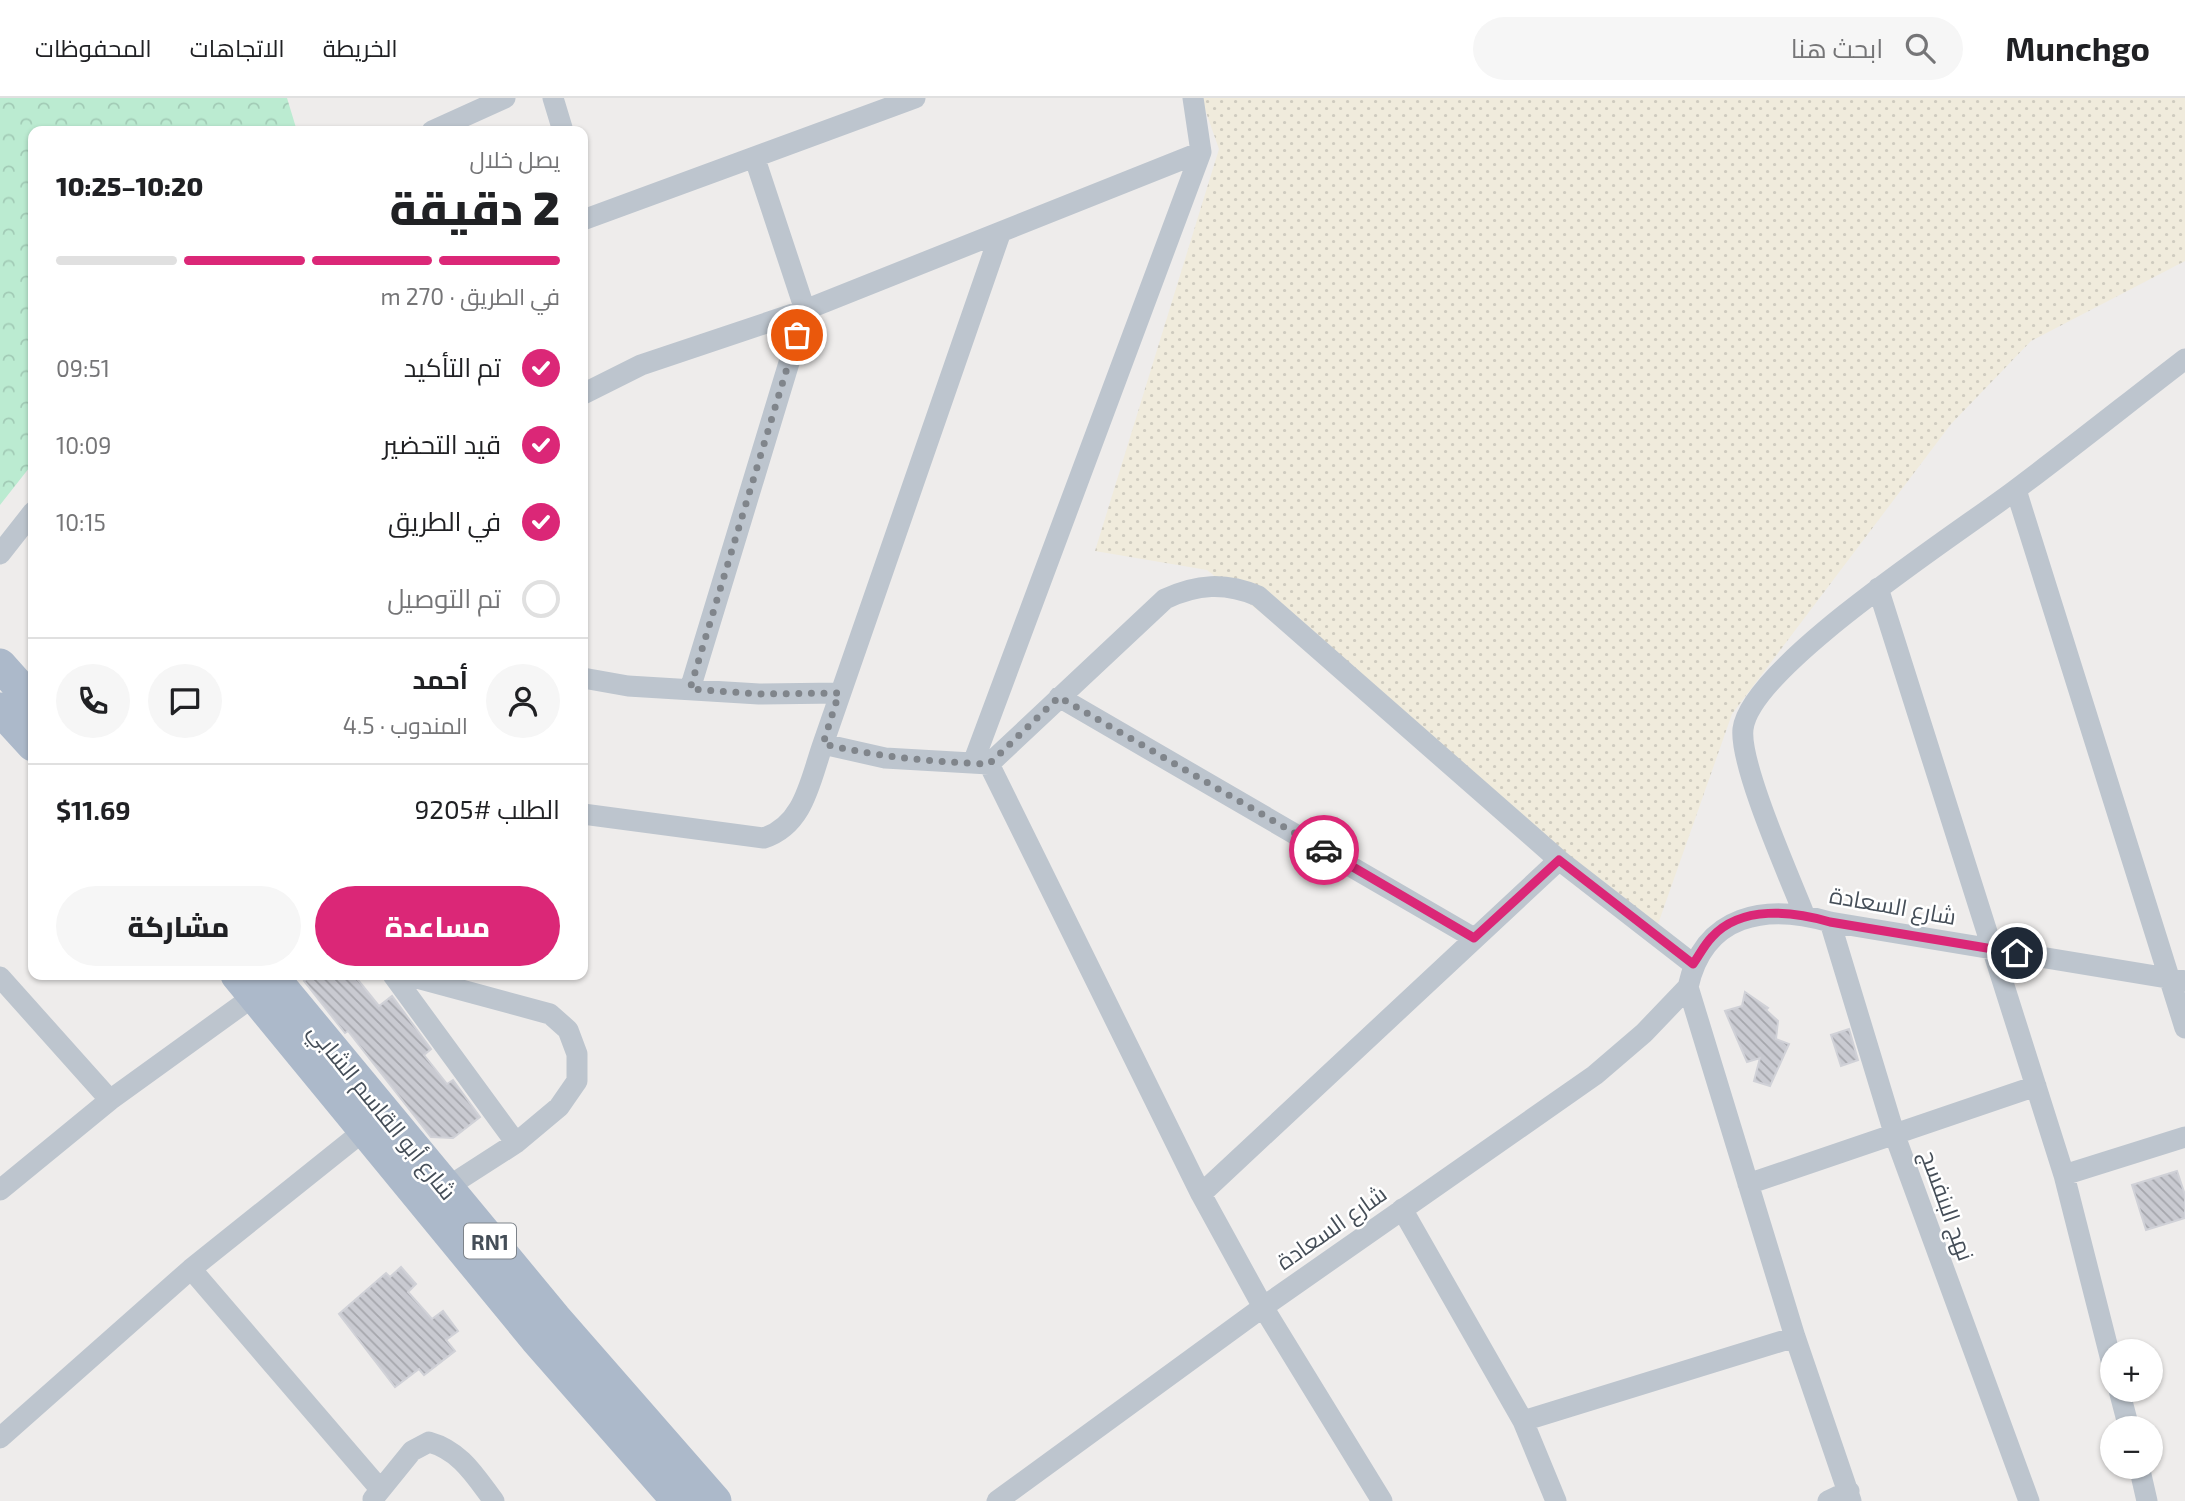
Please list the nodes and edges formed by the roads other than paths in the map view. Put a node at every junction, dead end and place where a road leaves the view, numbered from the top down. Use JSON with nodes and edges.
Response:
{"nodes":[{"id":1,"x":505,"y":98,"type":"edge"},
{"id":2,"x":554,"y":98,"type":"edge"},
{"id":3,"x":915,"y":98,"type":"edge"},
{"id":4,"x":1194,"y":98,"type":"edge"},
{"id":5,"x":443,"y":126,"type":"edge"},
{"id":6,"x":562,"y":126,"type":"edge"},
{"id":7,"x":1201,"y":152,"type":"junction"},
{"id":8,"x":755,"y":159,"type":"junction"},
{"id":9,"x":588,"y":212,"type":"edge"},
{"id":10,"x":1000,"y":234,"type":"junction"},
{"id":11,"x":805,"y":310,"type":"junction"},
{"id":12,"x":2185,"y":359,"type":"edge"},
{"id":13,"x":588,"y":392,"type":"edge"},
{"id":14,"x":2016,"y":490,"type":"junction"},
{"id":15,"x":28,"y":518,"type":"edge"},
{"id":16,"x":0,"y":554,"type":"edge"},
{"id":17,"x":1878,"y":588,"type":"junction"},
{"id":18,"x":0,"y":665,"type":"edge"},
{"id":19,"x":588,"y":679,"type":"edge"},
{"id":20,"x":690,"y":689,"type":"junction"},
{"id":21,"x":839,"y":693,"type":"junction"},
{"id":22,"x":28,"y":696,"type":"edge"},
{"id":23,"x":1059,"y":697,"type":"junction"},
{"id":24,"x":0,"y":709,"type":"edge"},
{"id":25,"x":28,"y":740,"type":"edge"},
{"id":26,"x":823,"y":744,"type":"junction"},
{"id":27,"x":981,"y":764,"type":"junction"},
{"id":28,"x":588,"y":815,"type":"edge"},
{"id":29,"x":1559,"y":860,"type":"junction"},
{"id":30,"x":1804,"y":914,"type":"junction"},
{"id":31,"x":1830,"y":922,"type":"junction"},
{"id":32,"x":1474,"y":938,"type":"junction"},
{"id":33,"x":1993,"y":949,"type":"junction"},
{"id":34,"x":1693,"y":964,"type":"junction"},
{"id":35,"x":0,"y":977,"type":"edge"},
{"id":36,"x":397,"y":980,"type":"edge"},
{"id":37,"x":424,"y":980,"type":"edge"},
{"id":38,"x":2178,"y":980,"type":"edge"},
{"id":39,"x":254,"y":982,"type":"edge"},
{"id":40,"x":1688,"y":987,"type":"junction"},
{"id":41,"x":2185,"y":1028,"type":"edge"},
{"id":42,"x":2036,"y":1086,"type":"junction"},
{"id":43,"x":110,"y":1100,"type":"junction"},
{"id":44,"x":366,"y":1129,"type":"junction"},
{"id":45,"x":1895,"y":1136,"type":"junction"},
{"id":46,"x":2185,"y":1137,"type":"edge"},
{"id":47,"x":516,"y":1143,"type":"junction"},
{"id":48,"x":2064,"y":1175,"type":"junction"},
{"id":49,"x":1748,"y":1184,"type":"junction"},
{"id":50,"x":446,"y":1188,"type":"junction"},
{"id":51,"x":0,"y":1190,"type":"edge"},
{"id":52,"x":1201,"y":1194,"type":"junction"},
{"id":53,"x":1402,"y":1209,"type":"junction"},
{"id":54,"x":191,"y":1269,"type":"junction"},
{"id":55,"x":1263,"y":1307,"type":"junction"},
{"id":56,"x":1795,"y":1337,"type":"junction"},
{"id":57,"x":2106,"y":1339,"type":"edge"},
{"id":58,"x":1523,"y":1421,"type":"junction"},
{"id":59,"x":0,"y":1438,"type":"edge"},
{"id":60,"x":2141,"y":1479,"type":"edge"},
{"id":61,"x":376,"y":1495,"type":"edge"},
{"id":62,"x":1850,"y":1496,"type":"edge"},
{"id":63,"x":710,"y":1499,"type":"edge"},
{"id":64,"x":494,"y":1501,"type":"edge"},
{"id":65,"x":678,"y":1501,"type":"edge"},
{"id":66,"x":997,"y":1501,"type":"edge"},
{"id":67,"x":1382,"y":1501,"type":"edge"},
{"id":68,"x":1556,"y":1501,"type":"edge"},
{"id":69,"x":1828,"y":1501,"type":"edge"},
{"id":70,"x":2029,"y":1501,"type":"edge"},
{"id":71,"x":2147,"y":1501,"type":"edge"}],
"edges":[{"from":1,"to":5,"type":"street"},
{"from":2,"to":6,"type":"street"},
{"from":3,"to":8,"type":"street"},
{"from":4,"to":7,"type":"street"},
{"from":7,"to":10,"type":"street"},
{"from":7,"to":27,"type":"street"},
{"from":8,"to":9,"type":"street"},
{"from":8,"to":11,"type":"street"},
{"from":10,"to":11,"type":"street"},
{"from":10,"to":21,"type":"street"},
{"from":11,"to":13,"type":"street"},
{"from":11,"to":20,"type":"street"},
{"from":12,"to":14,"type":"street"},
{"from":14,"to":17,"type":"street"},
{"from":14,"to":38,"type":"street"},
{"from":15,"to":16,"type":"street"},
{"from":17,"to":30,"type":"street"},
{"from":17,"to":33,"type":"street"},
{"from":18,"to":22,"type":"main road"},
{"from":19,"to":20,"type":"street"},
{"from":20,"to":21,"type":"street"},
{"from":21,"to":26,"type":"street"},
{"from":23,"to":27,"type":"street"},
{"from":23,"to":29,"type":"street"},
{"from":23,"to":32,"type":"street"},
{"from":24,"to":25,"type":"main road"},
{"from":26,"to":27,"type":"street"},
{"from":26,"to":28,"type":"street"},
{"from":27,"to":52,"type":"street"},
{"from":29,"to":32,"type":"street"},
{"from":29,"to":34,"type":"street"},
{"from":30,"to":31,"type":"street","name":"شارع السعادة"},
{"from":30,"to":34,"type":"street","name":"شارع السعادة"},
{"from":31,"to":33,"type":"street","name":"شارع السعادة"},
{"from":31,"to":45,"type":"street","name":"نهج البنفسج"},
{"from":32,"to":52,"type":"street"},
{"from":33,"to":38,"type":"street","name":"شارع السعادة"},
{"from":33,"to":42,"type":"street"},
{"from":34,"to":40,"type":"street"},
{"from":35,"to":43,"type":"street"},
{"from":36,"to":47,"type":"street"},
{"from":37,"to":47,"type":"street"},
{"from":38,"to":41,"type":"street"},
{"from":39,"to":43,"type":"street"},
{"from":39,"to":44,"type":"main road","name":"شارع أبو القاسم الشابي","number":"RN1"},
{"from":39,"to":50,"type":"main road","name":"شارع أبو القاسم الشابي","number":"RN1"},
{"from":40,"to":49,"type":"street"},
{"from":40,"to":53,"type":"street","name":"شارع السعادة"},
{"from":42,"to":45,"type":"street"},
{"from":42,"to":48,"type":"street"},
{"from":43,"to":51,"type":"street"},
{"from":44,"to":54,"type":"street"},
{"from":44,"to":65,"type":"main road","name":"شارع أبو القاسم الشابي","number":"RN1"},
{"from":45,"to":49,"type":"street"},
{"from":45,"to":70,"type":"street","name":"نهج البنفسج"},
{"from":46,"to":48,"type":"street"},
{"from":47,"to":50,"type":"street"},
{"from":48,"to":57,"type":"street"},
{"from":49,"to":56,"type":"street"},
{"from":50,"to":63,"type":"main road","name":"شارع أبو القاسم الشابي","number":"RN1"},
{"from":52,"to":55,"type":"street"},
{"from":53,"to":55,"type":"street","name":"شارع السعادة"},
{"from":53,"to":58,"type":"street"},
{"from":54,"to":59,"type":"street"},
{"from":54,"to":61,"type":"street"},
{"from":55,"to":66,"type":"street","name":"شارع السعادة"},
{"from":55,"to":67,"type":"street"},
{"from":56,"to":58,"type":"street"},
{"from":56,"to":62,"type":"street"},
{"from":58,"to":68,"type":"street"},
{"from":60,"to":71,"type":"street"},
{"from":61,"to":64,"type":"street"},
{"from":62,"to":69,"type":"street"}]}
